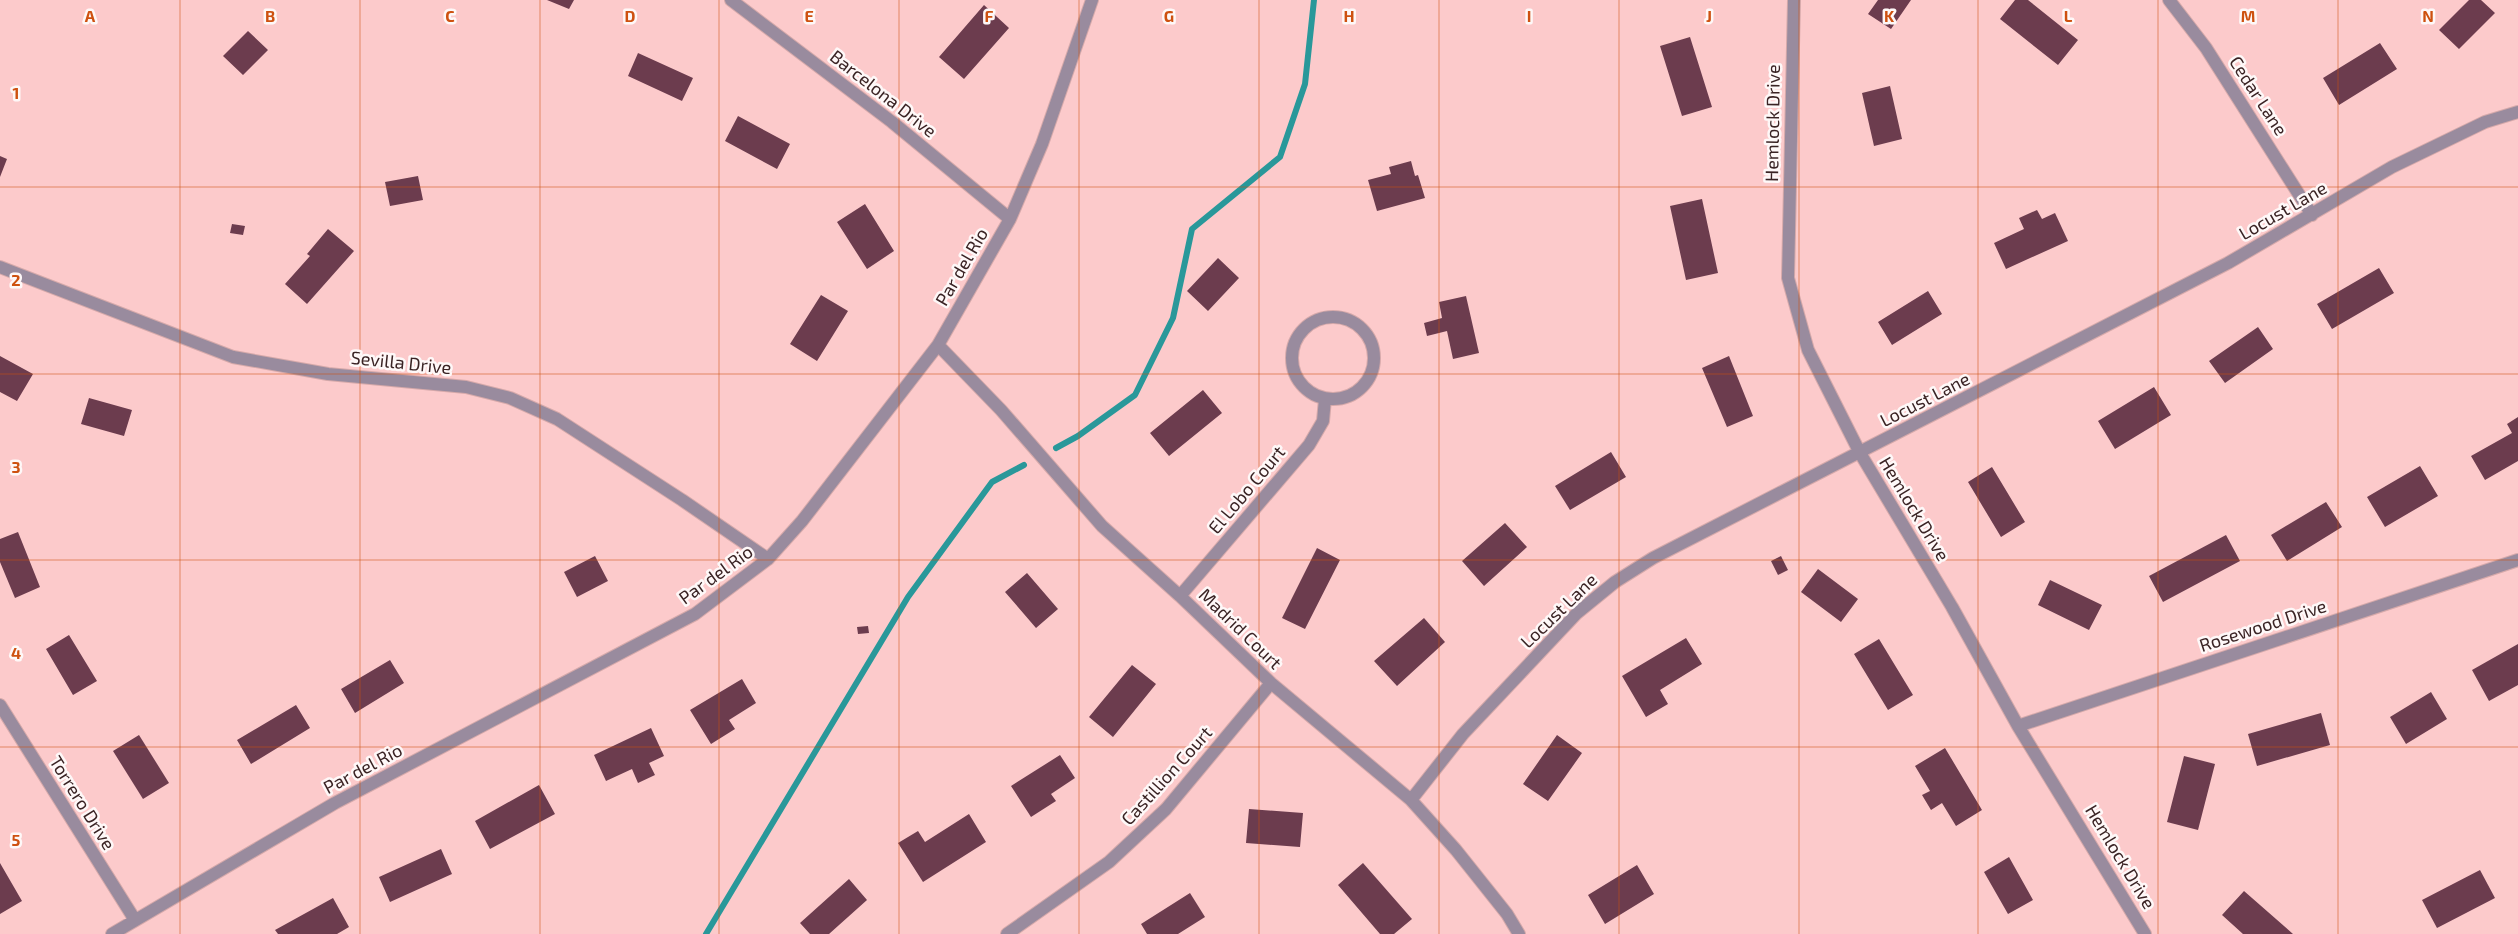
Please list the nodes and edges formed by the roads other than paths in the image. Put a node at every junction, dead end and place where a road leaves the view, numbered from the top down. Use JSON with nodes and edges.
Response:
{"nodes":[{"id":1,"x":732,"y":0,"type":"edge"},
{"id":2,"x":1092,"y":0,"type":"edge"},
{"id":3,"x":1794,"y":0,"type":"edge"},
{"id":4,"x":2169,"y":0,"type":"edge"},
{"id":5,"x":2518,"y":112,"type":"edge"},
{"id":6,"x":2312,"y":215,"type":"junction"},
{"id":7,"x":1010,"y":219,"type":"junction"},
{"id":8,"x":0,"y":267,"type":"edge"},
{"id":9,"x":938,"y":345,"type":"junction"},
{"id":10,"x":1325,"y":399,"type":"junction"},
{"id":11,"x":1860,"y":454,"type":"junction"},
{"id":12,"x":768,"y":559,"type":"junction"},
{"id":13,"x":2518,"y":560,"type":"edge"},
{"id":14,"x":1180,"y":596,"type":"junction"},
{"id":15,"x":1271,"y":683,"type":"junction"},
{"id":16,"x":0,"y":705,"type":"edge"},
{"id":17,"x":2018,"y":726,"type":"junction"},
{"id":18,"x":1411,"y":800,"type":"junction"},
{"id":19,"x":135,"y":920,"type":"junction"},
{"id":20,"x":112,"y":934,"type":"edge"},
{"id":21,"x":1007,"y":934,"type":"edge"},
{"id":22,"x":1519,"y":934,"type":"edge"},
{"id":23,"x":2146,"y":934,"type":"edge"}],
"edges":[{"from":1,"to":7,"type":"street","name":"Barcelona Drive"},
{"from":2,"to":7,"type":"street","name":"Par del Rio"},
{"from":3,"to":11,"type":"street","name":"Hemlock Drive"},
{"from":4,"to":6,"type":"street","name":"Cedar Lane"},
{"from":5,"to":6,"type":"street","name":"Locust Lane"},
{"from":6,"to":11,"type":"street","name":"Locust Lane"},
{"from":7,"to":9,"type":"street","name":"Par del Rio"},
{"from":8,"to":12,"type":"street","name":"Sevilla Drive"},
{"from":9,"to":12,"type":"street","name":"Par del Rio"},
{"from":9,"to":14,"type":"street","name":"Madrid Court"},
{"from":10,"to":10,"type":"street"},
{"from":10,"to":14,"type":"street","name":"El Lobo Court"},
{"from":11,"to":17,"type":"street","name":"Hemlock Drive"},
{"from":11,"to":18,"type":"street","name":"Locust Lane"},
{"from":12,"to":19,"type":"street","name":"Par del Rio"},
{"from":13,"to":17,"type":"street","name":"Rosewood Drive"},
{"from":14,"to":15,"type":"street","name":"Madrid Court"},
{"from":15,"to":18,"type":"street","name":"Madrid Court"},
{"from":15,"to":21,"type":"street","name":"Castillion Court"},
{"from":16,"to":19,"type":"street","name":"Torrero Drive"},
{"from":17,"to":23,"type":"street","name":"Hemlock Drive"},
{"from":18,"to":22,"type":"street","name":"Madrid Court"},
{"from":19,"to":20,"type":"street","name":"Par del Rio"}]}
